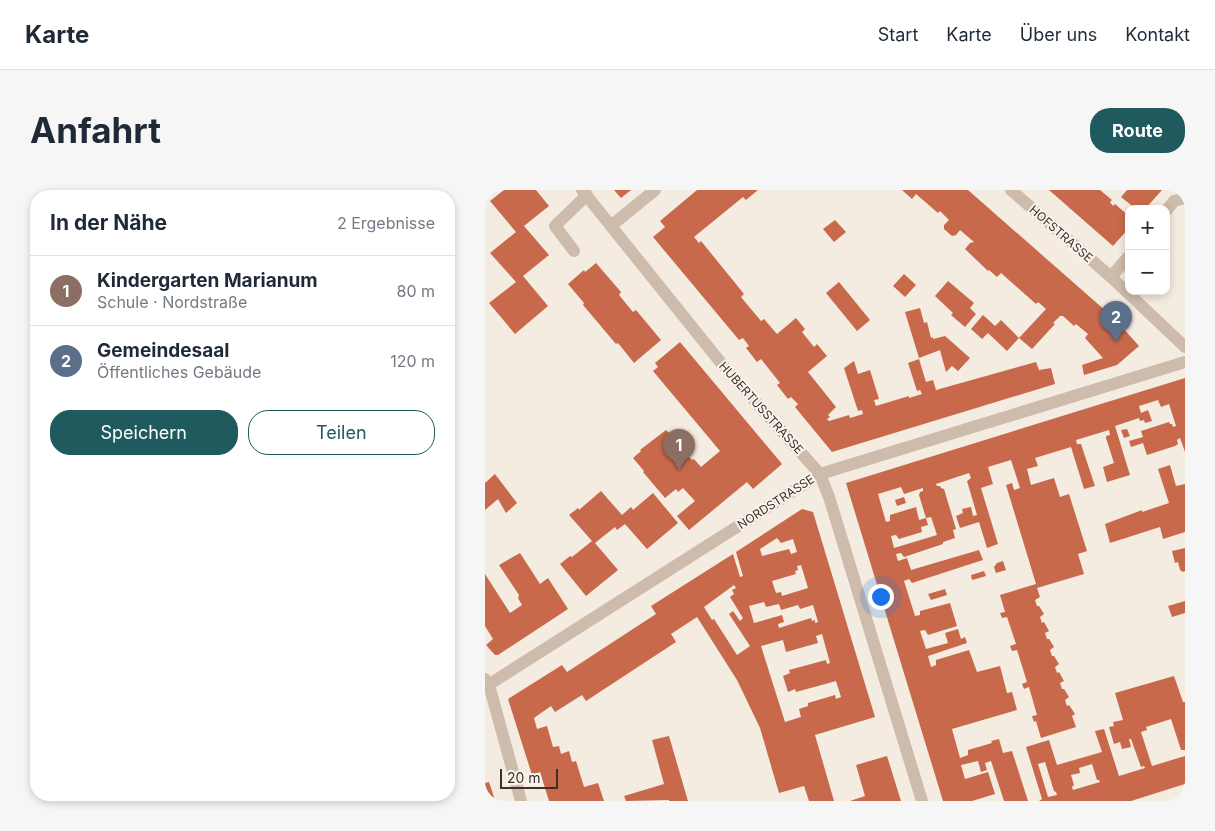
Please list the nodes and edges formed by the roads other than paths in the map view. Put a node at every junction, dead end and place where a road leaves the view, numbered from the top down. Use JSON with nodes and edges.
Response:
{"nodes":[{"id":1,"x":655,"y":190,"type":"edge"},
{"id":2,"x":1011,"y":190,"type":"edge"},
{"id":3,"x":585,"y":193,"type":"edge"},
{"id":4,"x":1185,"y":198,"type":"edge"},
{"id":5,"x":1170,"y":206,"type":"edge"},
{"id":6,"x":612,"y":225,"type":"junction"},
{"id":7,"x":574,"y":251,"type":"dead end"},
{"id":8,"x":1125,"y":261,"type":"edge"},
{"id":9,"x":1111,"y":277,"type":"junction"},
{"id":10,"x":1185,"y":347,"type":"edge"},
{"id":11,"x":1185,"y":362,"type":"edge"},
{"id":12,"x":819,"y":474,"type":"junction"},
{"id":13,"x":487,"y":684,"type":"edge"},
{"id":14,"x":521,"y":801,"type":"edge"},
{"id":15,"x":922,"y":801,"type":"edge"}],
"edges":[{"from":1,"to":6,"type":"street"},
{"from":2,"to":9,"type":"street","name":"HOFSTRASSE"},
{"from":3,"to":6,"type":"street","name":"HUBERTUSSTRASSE"},
{"from":3,"to":7,"type":"street"},
{"from":4,"to":5,"type":"street"},
{"from":6,"to":12,"type":"street","name":"HUBERTUSSTRASSE"},
{"from":8,"to":9,"type":"street"},
{"from":9,"to":10,"type":"street","name":"HOFSTRASSE"},
{"from":11,"to":12,"type":"street","name":"NORDSTRASSE"},
{"from":12,"to":13,"type":"street","name":"NORDSTRASSE"},
{"from":12,"to":15,"type":"street","name":"HUBERTUSSTRASSE"},
{"from":13,"to":14,"type":"street"}]}
